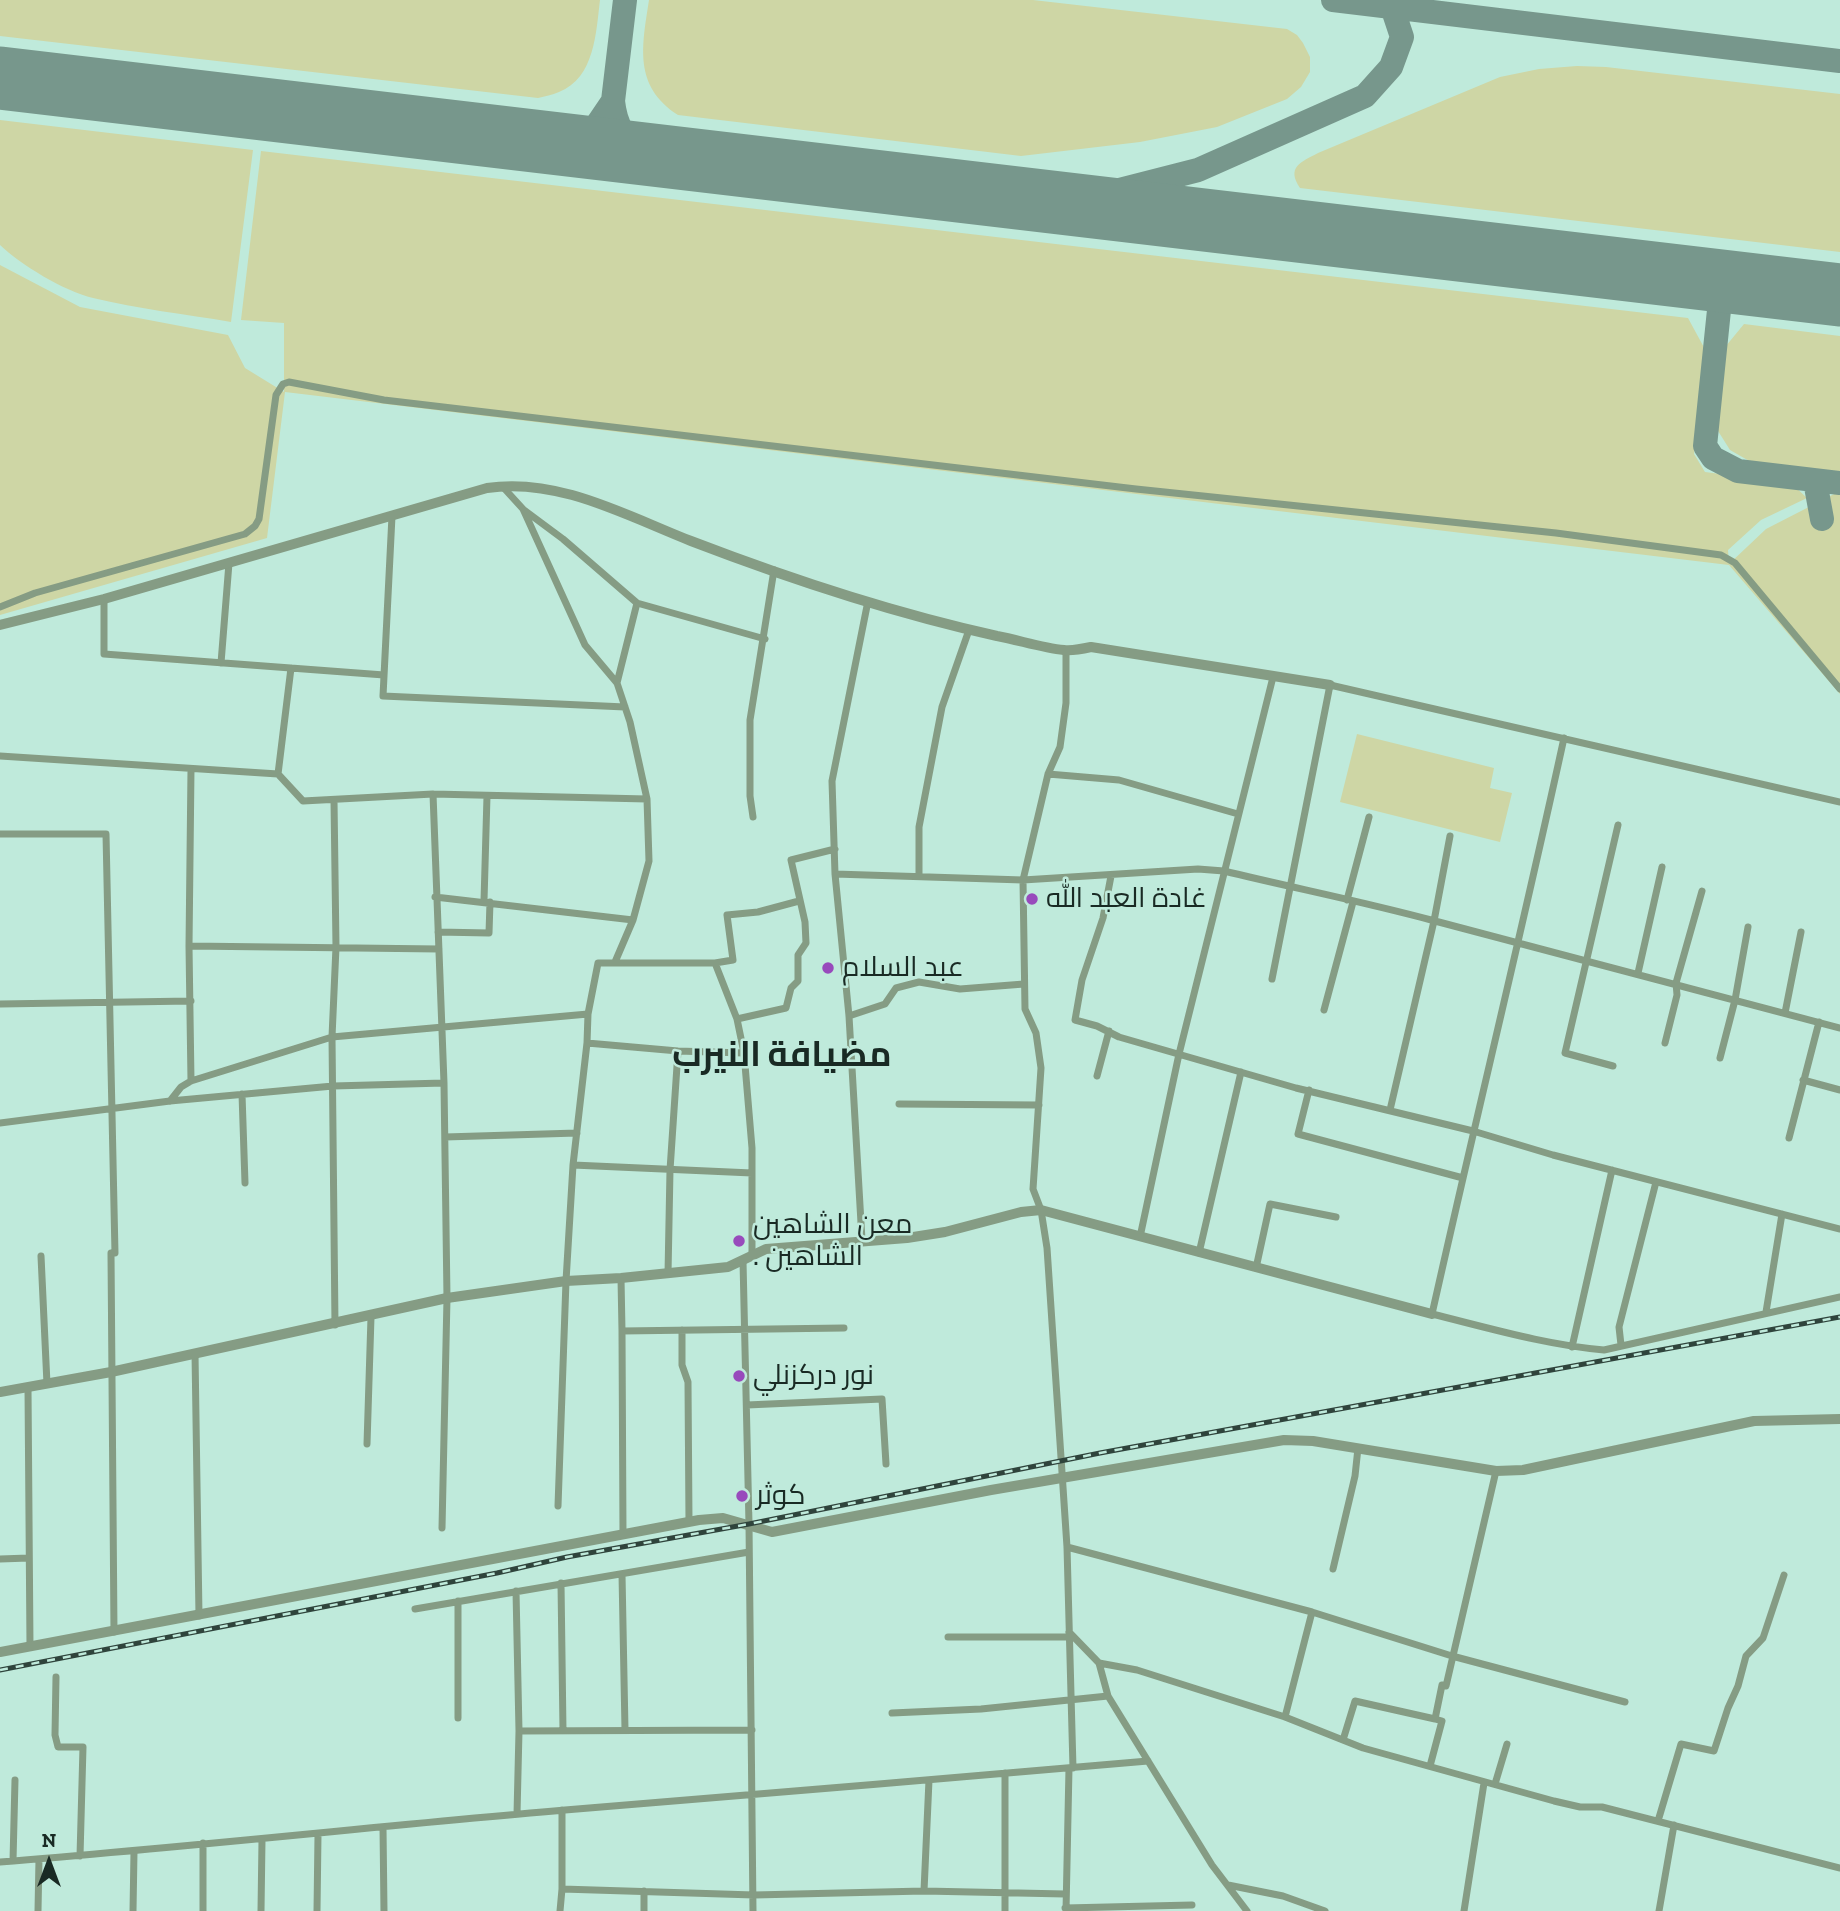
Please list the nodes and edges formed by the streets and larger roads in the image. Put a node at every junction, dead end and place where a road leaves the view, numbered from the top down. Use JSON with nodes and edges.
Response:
{"nodes":[{"id":1,"x":502,"y":486,"type":"junction"},
{"id":2,"x":523,"y":509,"type":"junction"},
{"id":3,"x":392,"y":516,"type":"junction"},
{"id":4,"x":229,"y":563,"type":"junction"},
{"id":5,"x":774,"y":570,"type":"junction"},
{"id":6,"x":104,"y":599,"type":"junction"},
{"id":7,"x":869,"y":601,"type":"junction"},
{"id":8,"x":637,"y":603,"type":"junction"},
{"id":9,"x":0,"y":607,"type":"edge"},
{"id":10,"x":0,"y":625,"type":"edge"},
{"id":11,"x":969,"y":630,"type":"junction"},
{"id":12,"x":765,"y":639,"type":"junction"},
{"id":13,"x":1066,"y":651,"type":"junction"},
{"id":14,"x":221,"y":663,"type":"junction"},
{"id":15,"x":291,"y":668,"type":"junction"},
{"id":16,"x":384,"y":675,"type":"junction"},
{"id":17,"x":1273,"y":677,"type":"junction"},
{"id":18,"x":617,"y":683,"type":"junction"},
{"id":19,"x":1330,"y":685,"type":"junction"},
{"id":20,"x":1840,"y":689,"type":"edge"},
{"id":21,"x":625,"y":707,"type":"junction"},
{"id":22,"x":1564,"y":738,"type":"junction"},
{"id":23,"x":0,"y":756,"type":"edge"},
{"id":24,"x":191,"y":769,"type":"junction"},
{"id":25,"x":278,"y":774,"type":"junction"},
{"id":26,"x":1048,"y":774,"type":"junction"},
{"id":27,"x":433,"y":794,"type":"junction"},
{"id":28,"x":487,"y":796,"type":"junction"},
{"id":29,"x":647,"y":799,"type":"junction"},
{"id":30,"x":334,"y":800,"type":"junction"},
{"id":31,"x":1840,"y":802,"type":"edge"},
{"id":32,"x":1238,"y":814,"type":"junction"},
{"id":33,"x":753,"y":817,"type":"dead end"},
{"id":34,"x":1369,"y":817,"type":"dead end"},
{"id":35,"x":1618,"y":825,"type":"dead end"},
{"id":36,"x":0,"y":834,"type":"edge"},
{"id":37,"x":1450,"y":836,"type":"dead end"},
{"id":38,"x":835,"y":849,"type":"junction"},
{"id":39,"x":1662,"y":867,"type":"dead end"},
{"id":40,"x":1224,"y":871,"type":"junction"},
{"id":41,"x":835,"y":874,"type":"junction"},
{"id":42,"x":919,"y":876,"type":"junction"},
{"id":43,"x":1111,"y":876,"type":"junction"},
{"id":44,"x":1023,"y":880,"type":"junction"},
{"id":45,"x":1291,"y":887,"type":"junction"},
{"id":46,"x":1702,"y":891,"type":"dead end"},
{"id":47,"x":435,"y":897,"type":"junction"},
{"id":48,"x":799,"y":901,"type":"junction"},
{"id":49,"x":1350,"y":901,"type":"junction"},
{"id":50,"x":487,"y":902,"type":"junction"},
{"id":51,"x":633,"y":920,"type":"junction"},
{"id":52,"x":1434,"y":921,"type":"junction"},
{"id":53,"x":1748,"y":928,"type":"dead end"},
{"id":54,"x":438,"y":932,"type":"junction"},
{"id":55,"x":1801,"y":932,"type":"dead end"},
{"id":56,"x":1519,"y":945,"type":"junction"},
{"id":57,"x":189,"y":946,"type":"junction"},
{"id":58,"x":336,"y":947,"type":"junction"},
{"id":59,"x":439,"y":948,"type":"junction"},
{"id":60,"x":615,"y":962,"type":"junction"},
{"id":61,"x":715,"y":963,"type":"junction"},
{"id":62,"x":1586,"y":963,"type":"junction"},
{"id":63,"x":1639,"y":973,"type":"junction"},
{"id":64,"x":1272,"y":979,"type":"dead end"},
{"id":65,"x":1024,"y":984,"type":"junction"},
{"id":66,"x":1676,"y":984,"type":"junction"},
{"id":67,"x":1735,"y":1000,"type":"junction"},
{"id":68,"x":191,"y":1001,"type":"junction"},
{"id":69,"x":110,"y":1002,"type":"junction"},
{"id":70,"x":0,"y":1003,"type":"edge"},
{"id":71,"x":1324,"y":1010,"type":"dead end"},
{"id":72,"x":1785,"y":1013,"type":"junction"},
{"id":73,"x":588,"y":1014,"type":"junction"},
{"id":74,"x":849,"y":1016,"type":"junction"},
{"id":75,"x":737,"y":1019,"type":"junction"},
{"id":76,"x":1819,"y":1023,"type":"junction"},
{"id":77,"x":441,"y":1027,"type":"junction"},
{"id":78,"x":1840,"y":1028,"type":"edge"},
{"id":79,"x":1109,"y":1031,"type":"junction"},
{"id":80,"x":332,"y":1037,"type":"junction"},
{"id":81,"x":587,"y":1043,"type":"junction"},
{"id":82,"x":1665,"y":1043,"type":"dead end"},
{"id":83,"x":678,"y":1051,"type":"junction"},
{"id":84,"x":744,"y":1053,"type":"junction"},
{"id":85,"x":1179,"y":1054,"type":"junction"},
{"id":86,"x":1720,"y":1058,"type":"dead end"},
{"id":87,"x":1613,"y":1066,"type":"dead end"},
{"id":88,"x":1241,"y":1072,"type":"junction"},
{"id":89,"x":1097,"y":1076,"type":"dead end"},
{"id":90,"x":1803,"y":1080,"type":"junction"},
{"id":91,"x":191,"y":1081,"type":"junction"},
{"id":92,"x":444,"y":1083,"type":"junction"},
{"id":93,"x":333,"y":1086,"type":"junction"},
{"id":94,"x":1309,"y":1090,"type":"junction"},
{"id":95,"x":1840,"y":1090,"type":"edge"},
{"id":96,"x":242,"y":1094,"type":"junction"},
{"id":97,"x":170,"y":1101,"type":"junction"},
{"id":98,"x":899,"y":1104,"type":"dead end"},
{"id":99,"x":1039,"y":1105,"type":"junction"},
{"id":100,"x":112,"y":1108,"type":"junction"},
{"id":101,"x":1390,"y":1110,"type":"junction"},
{"id":102,"x":0,"y":1124,"type":"edge"},
{"id":103,"x":1473,"y":1131,"type":"junction"},
{"id":104,"x":576,"y":1133,"type":"junction"},
{"id":105,"x":445,"y":1137,"type":"junction"},
{"id":106,"x":1789,"y":1138,"type":"dead end"},
{"id":107,"x":573,"y":1165,"type":"junction"},
{"id":108,"x":670,"y":1170,"type":"junction"},
{"id":109,"x":1612,"y":1170,"type":"junction"},
{"id":110,"x":752,"y":1173,"type":"junction"},
{"id":111,"x":1463,"y":1178,"type":"junction"},
{"id":112,"x":1656,"y":1182,"type":"junction"},
{"id":113,"x":245,"y":1183,"type":"dead end"},
{"id":114,"x":1041,"y":1210,"type":"junction"},
{"id":115,"x":1782,"y":1214,"type":"junction"},
{"id":116,"x":1336,"y":1217,"type":"dead end"},
{"id":117,"x":1840,"y":1229,"type":"edge"},
{"id":118,"x":1140,"y":1237,"type":"junction"},
{"id":119,"x":862,"y":1240,"type":"junction"},
{"id":120,"x":1199,"y":1253,"type":"junction"},
{"id":121,"x":41,"y":1256,"type":"dead end"},
{"id":122,"x":747,"y":1258,"type":"junction"},
{"id":123,"x":1256,"y":1268,"type":"junction"},
{"id":124,"x":667,"y":1274,"type":"junction"},
{"id":125,"x":621,"y":1278,"type":"junction"},
{"id":126,"x":566,"y":1281,"type":"junction"},
{"id":127,"x":1840,"y":1297,"type":"edge"},
{"id":128,"x":447,"y":1298,"type":"junction"},
{"id":129,"x":1766,"y":1312,"type":"junction"},
{"id":130,"x":1432,"y":1314,"type":"junction"},
{"id":131,"x":371,"y":1317,"type":"junction"},
{"id":132,"x":335,"y":1325,"type":"junction"},
{"id":133,"x":844,"y":1328,"type":"dead end"},
{"id":134,"x":682,"y":1330,"type":"junction"},
{"id":135,"x":745,"y":1330,"type":"junction"},
{"id":136,"x":622,"y":1331,"type":"junction"},
{"id":137,"x":1621,"y":1345,"type":"junction"},
{"id":138,"x":1572,"y":1347,"type":"junction"},
{"id":139,"x":195,"y":1353,"type":"junction"},
{"id":140,"x":111,"y":1372,"type":"junction"},
{"id":141,"x":47,"y":1384,"type":"junction"},
{"id":142,"x":28,"y":1388,"type":"junction"},
{"id":143,"x":0,"y":1392,"type":"edge"},
{"id":144,"x":747,"y":1405,"type":"junction"},
{"id":145,"x":1840,"y":1419,"type":"edge"},
{"id":146,"x":367,"y":1444,"type":"dead end"},
{"id":147,"x":1358,"y":1448,"type":"junction"},
{"id":148,"x":887,"y":1464,"type":"dead end"},
{"id":149,"x":1496,"y":1471,"type":"junction"},
{"id":150,"x":1062,"y":1478,"type":"junction"},
{"id":151,"x":558,"y":1506,"type":"dead end"},
{"id":152,"x":689,"y":1522,"type":"junction"},
{"id":153,"x":749,"y":1524,"type":"junction"},
{"id":154,"x":442,"y":1528,"type":"dead end"},
{"id":155,"x":623,"y":1535,"type":"junction"},
{"id":156,"x":1067,"y":1547,"type":"junction"},
{"id":157,"x":749,"y":1552,"type":"junction"},
{"id":158,"x":29,"y":1558,"type":"junction"},
{"id":159,"x":0,"y":1559,"type":"edge"},
{"id":160,"x":1333,"y":1569,"type":"dead end"},
{"id":161,"x":622,"y":1574,"type":"junction"},
{"id":162,"x":1784,"y":1575,"type":"dead end"},
{"id":163,"x":561,"y":1583,"type":"junction"},
{"id":164,"x":516,"y":1591,"type":"junction"},
{"id":165,"x":458,"y":1601,"type":"junction"},
{"id":166,"x":415,"y":1609,"type":"dead end"},
{"id":167,"x":1312,"y":1612,"type":"junction"},
{"id":168,"x":199,"y":1616,"type":"junction"},
{"id":169,"x":114,"y":1632,"type":"junction"},
{"id":170,"x":1069,"y":1634,"type":"junction"},
{"id":171,"x":948,"y":1637,"type":"dead end"},
{"id":172,"x":30,"y":1647,"type":"junction"},
{"id":173,"x":0,"y":1652,"type":"edge"},
{"id":174,"x":1452,"y":1656,"type":"junction"},
{"id":175,"x":1100,"y":1663,"type":"junction"},
{"id":176,"x":56,"y":1676,"type":"dead end"},
{"id":177,"x":1108,"y":1696,"type":"junction"},
{"id":178,"x":1072,"y":1700,"type":"junction"},
{"id":179,"x":1625,"y":1702,"type":"dead end"},
{"id":180,"x":892,"y":1713,"type":"dead end"},
{"id":181,"x":1284,"y":1717,"type":"junction"},
{"id":182,"x":458,"y":1718,"type":"dead end"},
{"id":183,"x":1435,"y":1719,"type":"junction"},
{"id":184,"x":625,"y":1730,"type":"junction"},
{"id":185,"x":752,"y":1730,"type":"junction"},
{"id":186,"x":519,"y":1731,"type":"junction"},
{"id":187,"x":563,"y":1731,"type":"junction"},
{"id":188,"x":1343,"y":1740,"type":"junction"},
{"id":189,"x":1507,"y":1744,"type":"dead end"},
{"id":190,"x":1148,"y":1761,"type":"junction"},
{"id":191,"x":1430,"y":1766,"type":"junction"},
{"id":192,"x":1071,"y":1768,"type":"junction"},
{"id":193,"x":1005,"y":1773,"type":"junction"},
{"id":194,"x":15,"y":1780,"type":"dead end"},
{"id":195,"x":929,"y":1780,"type":"junction"},
{"id":196,"x":1484,"y":1783,"type":"junction"},
{"id":197,"x":1495,"y":1784,"type":"junction"},
{"id":198,"x":753,"y":1794,"type":"junction"},
{"id":199,"x":562,"y":1810,"type":"junction"},
{"id":200,"x":517,"y":1814,"type":"junction"},
{"id":201,"x":1658,"y":1821,"type":"junction"},
{"id":202,"x":1674,"y":1825,"type":"junction"},
{"id":203,"x":383,"y":1827,"type":"junction"},
{"id":204,"x":318,"y":1835,"type":"junction"},
{"id":205,"x":262,"y":1840,"type":"junction"},
{"id":206,"x":203,"y":1843,"type":"junction"},
{"id":207,"x":134,"y":1852,"type":"junction"},
{"id":208,"x":80,"y":1856,"type":"junction"},
{"id":209,"x":39,"y":1859,"type":"junction"},
{"id":210,"x":13,"y":1861,"type":"junction"},
{"id":211,"x":0,"y":1862,"type":"edge"},
{"id":212,"x":1840,"y":1868,"type":"edge"},
{"id":213,"x":1228,"y":1885,"type":"junction"},
{"id":214,"x":562,"y":1889,"type":"junction"},
{"id":215,"x":644,"y":1891,"type":"junction"},
{"id":216,"x":924,"y":1891,"type":"junction"},
{"id":217,"x":1004,"y":1894,"type":"junction"},
{"id":218,"x":1065,"y":1894,"type":"junction"},
{"id":219,"x":754,"y":1895,"type":"junction"},
{"id":220,"x":1192,"y":1905,"type":"dead end"},
{"id":221,"x":1065,"y":1909,"type":"edge"},
{"id":222,"x":38,"y":1911,"type":"edge"},
{"id":223,"x":133,"y":1911,"type":"edge"},
{"id":224,"x":203,"y":1911,"type":"edge"},
{"id":225,"x":261,"y":1911,"type":"edge"},
{"id":226,"x":317,"y":1911,"type":"edge"},
{"id":227,"x":384,"y":1911,"type":"edge"},
{"id":228,"x":560,"y":1911,"type":"edge"},
{"id":229,"x":644,"y":1911,"type":"edge"},
{"id":230,"x":753,"y":1911,"type":"edge"},
{"id":231,"x":1005,"y":1911,"type":"edge"},
{"id":232,"x":1247,"y":1911,"type":"edge"},
{"id":233,"x":1325,"y":1911,"type":"edge"},
{"id":234,"x":1464,"y":1911,"type":"edge"},
{"id":235,"x":1659,"y":1911,"type":"edge"}],
"edges":[{"from":1,"to":2,"type":"street"},
{"from":1,"to":3,"type":"street"},
{"from":1,"to":5,"type":"street"},
{"from":2,"to":8,"type":"street"},
{"from":2,"to":18,"type":"street"},
{"from":3,"to":4,"type":"street"},
{"from":3,"to":16,"type":"street"},
{"from":4,"to":6,"type":"street"},
{"from":4,"to":14,"type":"street"},
{"from":5,"to":7,"type":"street"},
{"from":5,"to":12,"type":"street"},
{"from":6,"to":10,"type":"street"},
{"from":6,"to":14,"type":"street"},
{"from":7,"to":11,"type":"street"},
{"from":7,"to":38,"type":"street"},
{"from":8,"to":12,"type":"street"},
{"from":8,"to":18,"type":"street"},
{"from":9,"to":20,"type":"street"},
{"from":11,"to":13,"type":"street"},
{"from":11,"to":42,"type":"street"},
{"from":12,"to":33,"type":"street"},
{"from":13,"to":17,"type":"street"},
{"from":13,"to":26,"type":"street"},
{"from":14,"to":15,"type":"street"},
{"from":15,"to":16,"type":"street"},
{"from":15,"to":25,"type":"street"},
{"from":16,"to":21,"type":"street"},
{"from":17,"to":19,"type":"street"},
{"from":17,"to":32,"type":"street"},
{"from":18,"to":21,"type":"street"},
{"from":19,"to":22,"type":"street"},
{"from":19,"to":45,"type":"street"},
{"from":21,"to":29,"type":"street"},
{"from":22,"to":31,"type":"street"},
{"from":22,"to":56,"type":"street"},
{"from":23,"to":24,"type":"street"},
{"from":24,"to":25,"type":"street"},
{"from":24,"to":57,"type":"street"},
{"from":25,"to":30,"type":"street"},
{"from":26,"to":32,"type":"street"},
{"from":26,"to":44,"type":"street"},
{"from":27,"to":28,"type":"street"},
{"from":27,"to":30,"type":"street"},
{"from":27,"to":47,"type":"street"},
{"from":28,"to":29,"type":"street"},
{"from":28,"to":50,"type":"street"},
{"from":29,"to":51,"type":"street"},
{"from":30,"to":58,"type":"street"},
{"from":32,"to":40,"type":"street"},
{"from":34,"to":49,"type":"street"},
{"from":35,"to":62,"type":"street"},
{"from":36,"to":69,"type":"street"},
{"from":37,"to":52,"type":"street"},
{"from":38,"to":41,"type":"street"},
{"from":38,"to":48,"type":"street"},
{"from":39,"to":63,"type":"street"},
{"from":40,"to":43,"type":"street"},
{"from":40,"to":45,"type":"street"},
{"from":40,"to":85,"type":"street"},
{"from":41,"to":42,"type":"street"},
{"from":41,"to":74,"type":"street"},
{"from":42,"to":44,"type":"street"},
{"from":43,"to":44,"type":"street"},
{"from":43,"to":79,"type":"street"},
{"from":44,"to":65,"type":"street"},
{"from":45,"to":49,"type":"street"},
{"from":45,"to":64,"type":"street"},
{"from":46,"to":66,"type":"street"},
{"from":47,"to":50,"type":"street"},
{"from":47,"to":54,"type":"street"},
{"from":48,"to":61,"type":"street"},
{"from":48,"to":75,"type":"street"},
{"from":49,"to":52,"type":"street"},
{"from":49,"to":71,"type":"street"},
{"from":50,"to":51,"type":"street"},
{"from":50,"to":54,"type":"street"},
{"from":51,"to":60,"type":"street"},
{"from":52,"to":56,"type":"street"},
{"from":52,"to":101,"type":"street"},
{"from":53,"to":67,"type":"street"},
{"from":54,"to":59,"type":"street"},
{"from":55,"to":72,"type":"street"},
{"from":56,"to":62,"type":"street"},
{"from":56,"to":103,"type":"street"},
{"from":57,"to":58,"type":"street"},
{"from":57,"to":68,"type":"street"},
{"from":58,"to":59,"type":"street"},
{"from":58,"to":80,"type":"street"},
{"from":59,"to":77,"type":"street"},
{"from":60,"to":61,"type":"street"},
{"from":60,"to":73,"type":"street"},
{"from":61,"to":75,"type":"street"},
{"from":62,"to":63,"type":"street"},
{"from":62,"to":87,"type":"street"},
{"from":63,"to":66,"type":"street"},
{"from":65,"to":74,"type":"street"},
{"from":65,"to":99,"type":"street"},
{"from":66,"to":67,"type":"street"},
{"from":66,"to":82,"type":"street"},
{"from":67,"to":72,"type":"street"},
{"from":67,"to":86,"type":"street"},
{"from":68,"to":69,"type":"street"},
{"from":68,"to":91,"type":"street"},
{"from":69,"to":70,"type":"street"},
{"from":69,"to":100,"type":"street"},
{"from":72,"to":76,"type":"street"},
{"from":73,"to":77,"type":"street"},
{"from":73,"to":81,"type":"street"},
{"from":74,"to":119,"type":"street"},
{"from":75,"to":84,"type":"street"},
{"from":76,"to":78,"type":"street"},
{"from":76,"to":90,"type":"street"},
{"from":77,"to":80,"type":"street"},
{"from":77,"to":92,"type":"street"},
{"from":79,"to":85,"type":"street"},
{"from":79,"to":89,"type":"street"},
{"from":80,"to":91,"type":"street"},
{"from":80,"to":93,"type":"street"},
{"from":81,"to":83,"type":"street"},
{"from":81,"to":104,"type":"street"},
{"from":83,"to":84,"type":"street"},
{"from":83,"to":108,"type":"street"},
{"from":84,"to":110,"type":"street"},
{"from":85,"to":88,"type":"street"},
{"from":85,"to":118,"type":"street"},
{"from":88,"to":94,"type":"street"},
{"from":88,"to":120,"type":"street"},
{"from":90,"to":95,"type":"street"},
{"from":90,"to":106,"type":"street"},
{"from":91,"to":97,"type":"street"},
{"from":92,"to":93,"type":"street"},
{"from":92,"to":105,"type":"street"},
{"from":93,"to":96,"type":"street"},
{"from":93,"to":132,"type":"street"},
{"from":94,"to":101,"type":"street"},
{"from":94,"to":111,"type":"street"},
{"from":96,"to":97,"type":"street"},
{"from":96,"to":113,"type":"street"},
{"from":97,"to":100,"type":"street"},
{"from":98,"to":99,"type":"street"},
{"from":99,"to":114,"type":"street"},
{"from":100,"to":102,"type":"street"},
{"from":100,"to":140,"type":"street"},
{"from":101,"to":103,"type":"street"},
{"from":103,"to":109,"type":"street"},
{"from":103,"to":111,"type":"street"},
{"from":104,"to":105,"type":"street"},
{"from":104,"to":107,"type":"street"},
{"from":105,"to":128,"type":"street"},
{"from":107,"to":108,"type":"street"},
{"from":107,"to":126,"type":"street"},
{"from":108,"to":110,"type":"street"},
{"from":108,"to":124,"type":"street"},
{"from":109,"to":112,"type":"street"},
{"from":109,"to":138,"type":"street"},
{"from":110,"to":122,"type":"street"},
{"from":111,"to":130,"type":"street"},
{"from":112,"to":115,"type":"street"},
{"from":112,"to":137,"type":"street"},
{"from":114,"to":118,"type":"street"},
{"from":114,"to":119,"type":"street"},
{"from":114,"to":150,"type":"street"},
{"from":115,"to":117,"type":"street"},
{"from":115,"to":129,"type":"street"},
{"from":116,"to":123,"type":"street"},
{"from":118,"to":120,"type":"street"},
{"from":119,"to":122,"type":"street"},
{"from":120,"to":123,"type":"street"},
{"from":121,"to":141,"type":"street"},
{"from":122,"to":124,"type":"street"},
{"from":122,"to":135,"type":"street"},
{"from":123,"to":130,"type":"street"},
{"from":124,"to":125,"type":"street"},
{"from":125,"to":126,"type":"street"},
{"from":125,"to":136,"type":"street"},
{"from":126,"to":128,"type":"street"},
{"from":126,"to":151,"type":"street"},
{"from":127,"to":129,"type":"street"},
{"from":128,"to":131,"type":"street"},
{"from":128,"to":154,"type":"street"},
{"from":129,"to":137,"type":"street"},
{"from":130,"to":138,"type":"street"},
{"from":131,"to":132,"type":"street"},
{"from":131,"to":146,"type":"street"},
{"from":132,"to":139,"type":"street"},
{"from":133,"to":135,"type":"street"},
{"from":134,"to":135,"type":"street"},
{"from":134,"to":136,"type":"street"},
{"from":134,"to":152,"type":"street"},
{"from":135,"to":144,"type":"street"},
{"from":136,"to":155,"type":"street"},
{"from":137,"to":138,"type":"street"},
{"from":139,"to":140,"type":"street"},
{"from":139,"to":168,"type":"street"},
{"from":140,"to":141,"type":"street"},
{"from":140,"to":169,"type":"street"},
{"from":141,"to":142,"type":"street"},
{"from":142,"to":143,"type":"street"},
{"from":142,"to":158,"type":"street"},
{"from":144,"to":148,"type":"street"},
{"from":144,"to":153,"type":"street"},
{"from":145,"to":149,"type":"street"},
{"from":147,"to":149,"type":"street"},
{"from":147,"to":150,"type":"street"},
{"from":147,"to":160,"type":"street"},
{"from":149,"to":174,"type":"street"},
{"from":150,"to":153,"type":"street"},
{"from":150,"to":156,"type":"street"},
{"from":152,"to":153,"type":"street"},
{"from":152,"to":155,"type":"street"},
{"from":153,"to":157,"type":"street"},
{"from":155,"to":168,"type":"street"},
{"from":156,"to":167,"type":"street"},
{"from":156,"to":170,"type":"street"},
{"from":157,"to":161,"type":"street"},
{"from":157,"to":185,"type":"street"},
{"from":158,"to":159,"type":"street"},
{"from":158,"to":172,"type":"street"},
{"from":161,"to":163,"type":"street"},
{"from":161,"to":184,"type":"street"},
{"from":162,"to":201,"type":"street"},
{"from":163,"to":164,"type":"street"},
{"from":163,"to":187,"type":"street"},
{"from":164,"to":165,"type":"street"},
{"from":164,"to":186,"type":"street"},
{"from":165,"to":166,"type":"street"},
{"from":165,"to":182,"type":"street"},
{"from":167,"to":174,"type":"street"},
{"from":167,"to":181,"type":"street"},
{"from":168,"to":169,"type":"street"},
{"from":169,"to":172,"type":"street"},
{"from":170,"to":171,"type":"street"},
{"from":170,"to":175,"type":"street"},
{"from":170,"to":178,"type":"street"},
{"from":172,"to":173,"type":"street"},
{"from":174,"to":179,"type":"street"},
{"from":174,"to":183,"type":"street"},
{"from":175,"to":177,"type":"street"},
{"from":175,"to":181,"type":"street"},
{"from":176,"to":208,"type":"street"},
{"from":177,"to":178,"type":"street"},
{"from":177,"to":190,"type":"street"},
{"from":178,"to":180,"type":"street"},
{"from":178,"to":192,"type":"street"},
{"from":181,"to":188,"type":"street"},
{"from":183,"to":188,"type":"street"},
{"from":183,"to":191,"type":"street"},
{"from":184,"to":185,"type":"street"},
{"from":184,"to":187,"type":"street"},
{"from":185,"to":198,"type":"street"},
{"from":186,"to":187,"type":"street"},
{"from":186,"to":200,"type":"street"},
{"from":188,"to":191,"type":"street"},
{"from":189,"to":197,"type":"street"},
{"from":190,"to":192,"type":"street"},
{"from":190,"to":213,"type":"street"},
{"from":191,"to":196,"type":"street"},
{"from":192,"to":193,"type":"street"},
{"from":192,"to":218,"type":"street"},
{"from":193,"to":195,"type":"street"},
{"from":193,"to":217,"type":"street"},
{"from":194,"to":210,"type":"street"},
{"from":195,"to":198,"type":"street"},
{"from":195,"to":216,"type":"street"},
{"from":196,"to":197,"type":"street"},
{"from":196,"to":234,"type":"street"},
{"from":197,"to":201,"type":"street"},
{"from":198,"to":199,"type":"street"},
{"from":198,"to":219,"type":"street"},
{"from":199,"to":200,"type":"street"},
{"from":199,"to":214,"type":"street"},
{"from":200,"to":203,"type":"street"},
{"from":201,"to":202,"type":"street"},
{"from":202,"to":212,"type":"street"},
{"from":202,"to":235,"type":"street"},
{"from":203,"to":204,"type":"street"},
{"from":203,"to":227,"type":"street"},
{"from":204,"to":205,"type":"street"},
{"from":204,"to":226,"type":"street"},
{"from":205,"to":206,"type":"street"},
{"from":205,"to":225,"type":"street"},
{"from":206,"to":207,"type":"street"},
{"from":206,"to":224,"type":"street"},
{"from":207,"to":208,"type":"street"},
{"from":207,"to":223,"type":"street"},
{"from":208,"to":209,"type":"street"},
{"from":209,"to":210,"type":"street"},
{"from":209,"to":222,"type":"street"},
{"from":210,"to":211,"type":"street"},
{"from":213,"to":232,"type":"street"},
{"from":213,"to":233,"type":"street"},
{"from":214,"to":215,"type":"street"},
{"from":214,"to":228,"type":"street"},
{"from":215,"to":219,"type":"street"},
{"from":215,"to":229,"type":"street"},
{"from":216,"to":217,"type":"street"},
{"from":216,"to":219,"type":"street"},
{"from":217,"to":218,"type":"street"},
{"from":217,"to":231,"type":"street"},
{"from":218,"to":221,"type":"street"},
{"from":219,"to":230,"type":"street"},
{"from":220,"to":221,"type":"street"}]}
